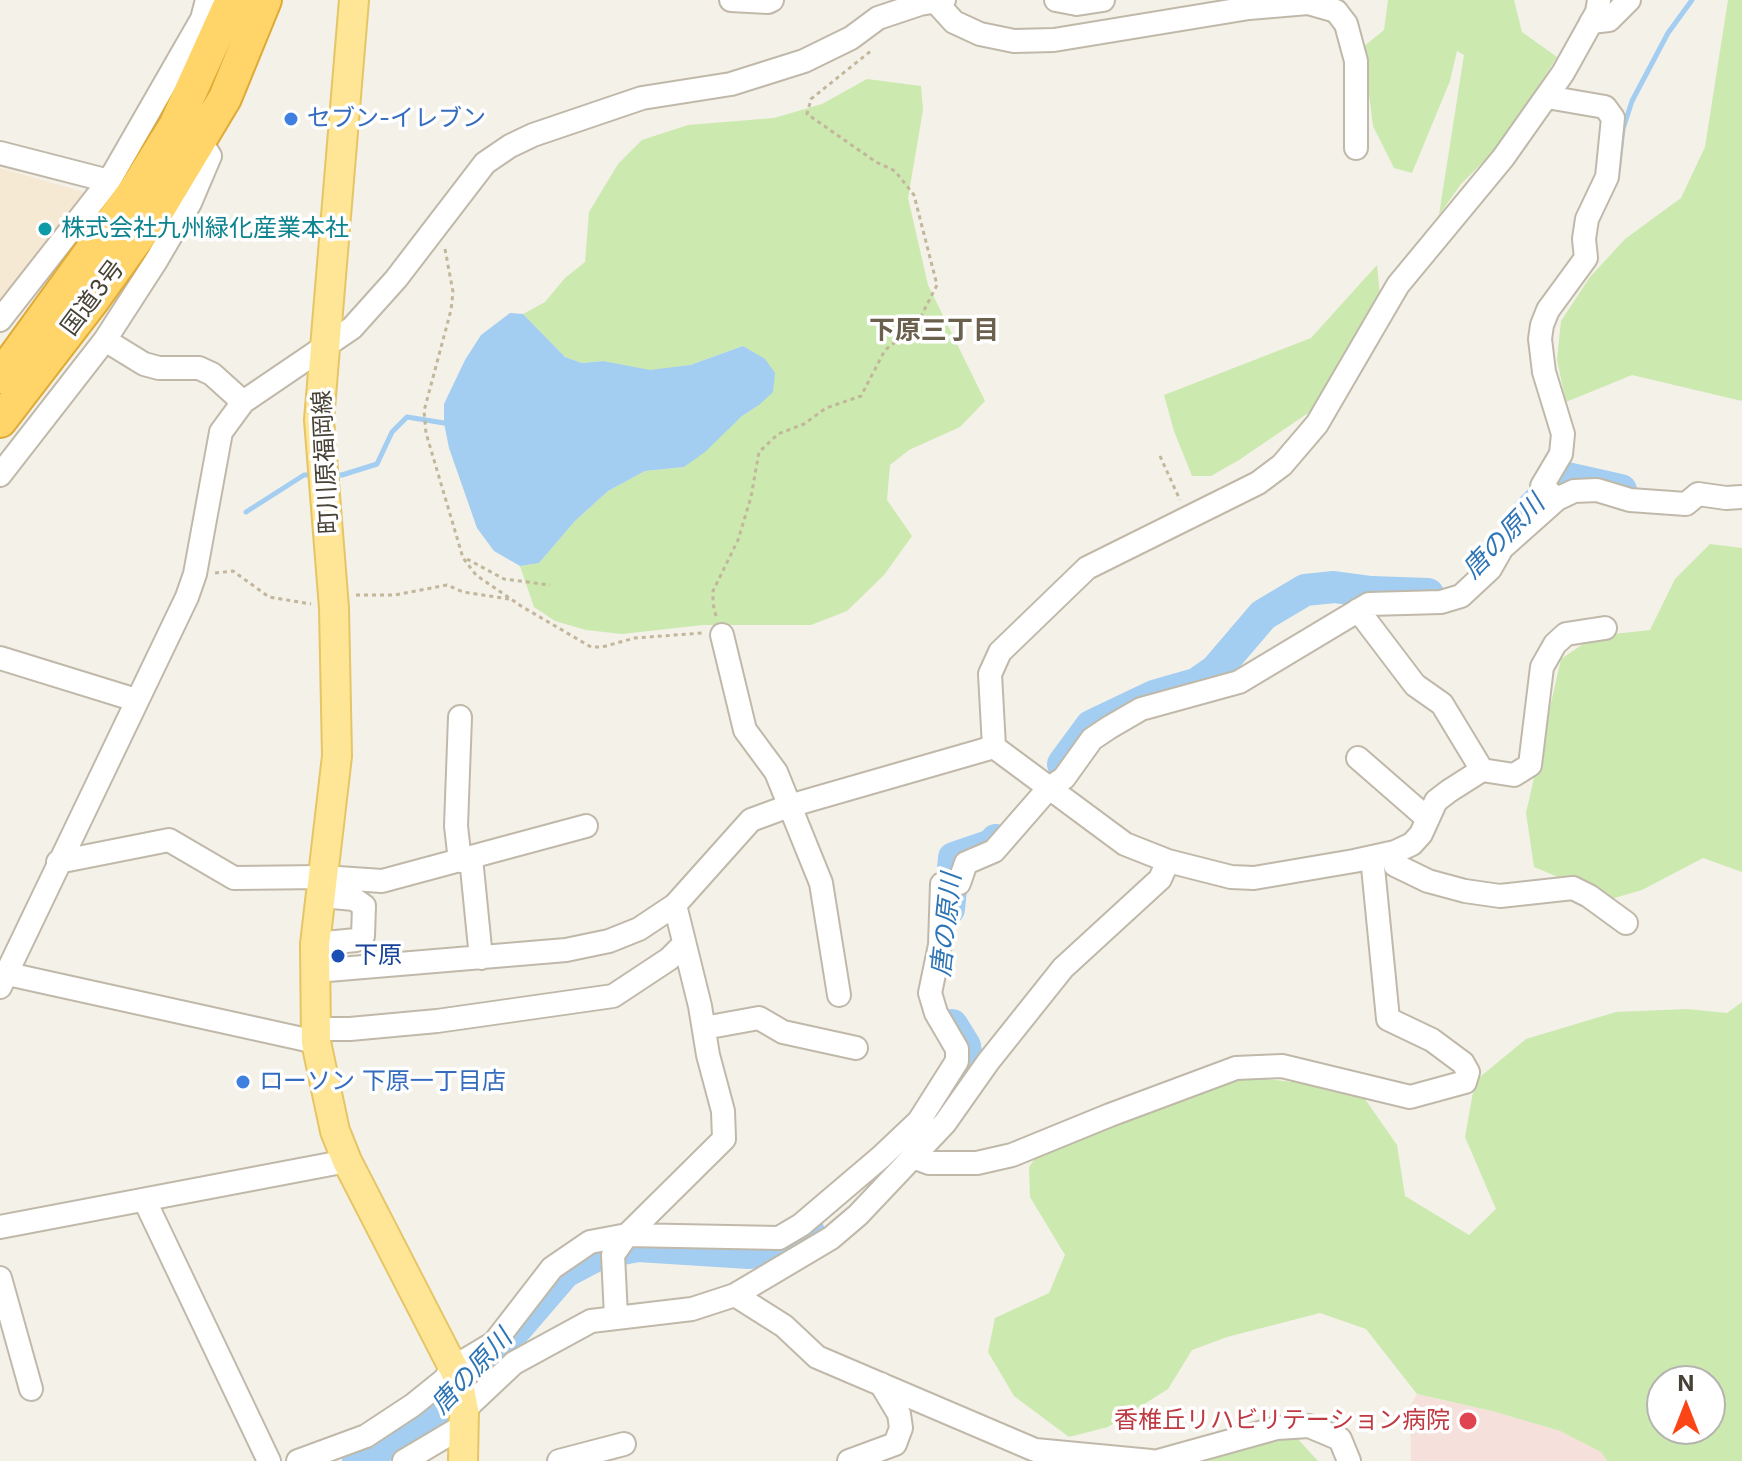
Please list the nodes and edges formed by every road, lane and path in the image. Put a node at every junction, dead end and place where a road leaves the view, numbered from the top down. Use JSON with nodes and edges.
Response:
{"nodes":[{"id":1,"x":207,"y":0,"type":"edge"},
{"id":2,"x":232,"y":0,"type":"edge"},
{"id":3,"x":265,"y":0,"type":"edge"},
{"id":4,"x":354,"y":0,"type":"edge"},
{"id":5,"x":731,"y":0,"type":"edge"},
{"id":6,"x":772,"y":0,"type":"edge"},
{"id":7,"x":1056,"y":0,"type":"edge"},
{"id":8,"x":1103,"y":0,"type":"edge"},
{"id":9,"x":1599,"y":0,"type":"edge"},
{"id":10,"x":1629,"y":0,"type":"edge"},
{"id":11,"x":938,"y":1,"type":"edge"},
{"id":12,"x":1591,"y":22,"type":"junction"},
{"id":13,"x":872,"y":49,"type":"dead end"},
{"id":14,"x":1547,"y":97,"type":"junction"},
{"id":15,"x":200,"y":140,"type":"junction"},
{"id":16,"x":1356,"y":148,"type":"dead end"},
{"id":17,"x":0,"y":153,"type":"edge"},
{"id":18,"x":109,"y":181,"type":"junction"},
{"id":19,"x":435,"y":228,"type":"junction"},
{"id":20,"x":0,"y":320,"type":"edge"},
{"id":21,"x":105,"y":340,"type":"junction"},
{"id":22,"x":324,"y":348,"type":"junction"},
{"id":23,"x":0,"y":377,"type":"edge"},
{"id":24,"x":243,"y":402,"type":"junction"},
{"id":25,"x":14,"y":432,"type":"edge"},
{"id":26,"x":1160,"y":456,"type":"dead end"},
{"id":27,"x":0,"y":475,"type":"edge"},
{"id":28,"x":1742,"y":497,"type":"edge"},
{"id":29,"x":1557,"y":499,"type":"junction"},
{"id":30,"x":1189,"y":518,"type":"junction"},
{"id":31,"x":463,"y":558,"type":"junction"},
{"id":32,"x":195,"y":574,"type":"junction"},
{"id":33,"x":550,"y":585,"type":"dead end"},
{"id":34,"x":512,"y":600,"type":"junction"},
{"id":35,"x":334,"y":608,"type":"junction"},
{"id":36,"x":1358,"y":610,"type":"junction"},
{"id":37,"x":1605,"y":628,"type":"dead end"},
{"id":38,"x":722,"y":635,"type":"junction"},
{"id":39,"x":0,"y":658,"type":"edge"},
{"id":40,"x":136,"y":700,"type":"junction"},
{"id":41,"x":460,"y":717,"type":"dead end"},
{"id":42,"x":994,"y":747,"type":"junction"},
{"id":43,"x":1358,"y":758,"type":"dead end"},
{"id":44,"x":1482,"y":770,"type":"junction"},
{"id":45,"x":1042,"y":783,"type":"junction"},
{"id":46,"x":789,"y":806,"type":"junction"},
{"id":47,"x":1428,"y":819,"type":"junction"},
{"id":48,"x":586,"y":826,"type":"dead end"},
{"id":49,"x":1384,"y":854,"type":"junction"},
{"id":50,"x":466,"y":859,"type":"junction"},
{"id":51,"x":1168,"y":861,"type":"junction"},
{"id":52,"x":58,"y":862,"type":"junction"},
{"id":53,"x":322,"y":886,"type":"junction"},
{"id":54,"x":675,"y":905,"type":"junction"},
{"id":55,"x":1626,"y":923,"type":"dead end"},
{"id":56,"x":10,"y":944,"type":"edge"},
{"id":57,"x":684,"y":944,"type":"junction"},
{"id":58,"x":316,"y":957,"type":"junction"},
{"id":59,"x":481,"y":958,"type":"junction"},
{"id":60,"x":4,"y":981,"type":"edge"},
{"id":61,"x":839,"y":995,"type":"dead end"},
{"id":62,"x":704,"y":1028,"type":"junction"},
{"id":63,"x":316,"y":1035,"type":"junction"},
{"id":64,"x":856,"y":1048,"type":"dead end"},
{"id":65,"x":913,"y":1146,"type":"junction"},
{"id":66,"x":347,"y":1161,"type":"junction"},
{"id":67,"x":145,"y":1201,"type":"junction"},
{"id":68,"x":0,"y":1227,"type":"edge"},
{"id":69,"x":627,"y":1235,"type":"junction"},
{"id":70,"x":0,"y":1278,"type":"edge"},
{"id":71,"x":735,"y":1295,"type":"junction"},
{"id":72,"x":616,"y":1316,"type":"junction"},
{"id":73,"x":455,"y":1371,"type":"junction"},
{"id":74,"x":881,"y":1384,"type":"junction"},
{"id":75,"x":31,"y":1389,"type":"dead end"},
{"id":76,"x":464,"y":1418,"type":"junction"},
{"id":77,"x":624,"y":1444,"type":"dead end"},
{"id":78,"x":269,"y":1461,"type":"edge"},
{"id":79,"x":298,"y":1461,"type":"edge"},
{"id":80,"x":404,"y":1461,"type":"edge"},
{"id":81,"x":463,"y":1461,"type":"edge"},
{"id":82,"x":559,"y":1461,"type":"edge"},
{"id":83,"x":849,"y":1461,"type":"edge"},
{"id":84,"x":1151,"y":1461,"type":"edge"},
{"id":85,"x":1158,"y":1461,"type":"edge"},
{"id":86,"x":1349,"y":1461,"type":"edge"}],
"edges":[{"from":1,"to":18,"type":"street"},
{"from":2,"to":23,"type":"highway","name":"国道3号"},
{"from":3,"to":15,"type":"highway","name":"国道3号"},
{"from":4,"to":22,"type":"main road","name":"町川原福岡線"},
{"from":5,"to":6,"type":"street"},
{"from":7,"to":8,"type":"street"},
{"from":9,"to":12,"type":"street"},
{"from":10,"to":12,"type":"street"},
{"from":11,"to":16,"type":"street"},
{"from":11,"to":19,"type":"street"},
{"from":12,"to":14,"type":"street"},
{"from":13,"to":38,"type":"path"},
{"from":14,"to":29,"type":"street"},
{"from":14,"to":30,"type":"street"},
{"from":15,"to":21,"type":"street"},
{"from":15,"to":25,"type":"highway","name":"国道3号"},
{"from":17,"to":18,"type":"street"},
{"from":18,"to":20,"type":"street"},
{"from":19,"to":22,"type":"street"},
{"from":19,"to":31,"type":"path"},
{"from":21,"to":24,"type":"street"},
{"from":21,"to":25,"type":"street"},
{"from":22,"to":24,"type":"street"},
{"from":22,"to":35,"type":"main road","name":"町川原福岡線"},
{"from":24,"to":32,"type":"street"},
{"from":25,"to":27,"type":"street"},
{"from":26,"to":30,"type":"path"},
{"from":28,"to":29,"type":"street"},
{"from":29,"to":36,"type":"street"},
{"from":30,"to":42,"type":"street"},
{"from":31,"to":33,"type":"path"},
{"from":31,"to":34,"type":"path"},
{"from":32,"to":35,"type":"path"},
{"from":32,"to":40,"type":"street"},
{"from":34,"to":35,"type":"path"},
{"from":34,"to":38,"type":"path"},
{"from":35,"to":53,"type":"main road","name":"町川原福岡線"},
{"from":36,"to":44,"type":"street"},
{"from":36,"to":45,"type":"street"},
{"from":37,"to":44,"type":"street"},
{"from":38,"to":46,"type":"street"},
{"from":39,"to":40,"type":"street"},
{"from":40,"to":52,"type":"street"},
{"from":41,"to":50,"type":"street"},
{"from":42,"to":45,"type":"street"},
{"from":42,"to":46,"type":"street"},
{"from":43,"to":47,"type":"street"},
{"from":44,"to":47,"type":"street"},
{"from":45,"to":51,"type":"street"},
{"from":45,"to":65,"type":"street"},
{"from":46,"to":54,"type":"street"},
{"from":46,"to":61,"type":"street"},
{"from":47,"to":49,"type":"street"},
{"from":48,"to":50,"type":"street"},
{"from":49,"to":51,"type":"street"},
{"from":49,"to":55,"type":"street"},
{"from":49,"to":65,"type":"street"},
{"from":50,"to":53,"type":"street"},
{"from":50,"to":59,"type":"street"},
{"from":51,"to":65,"type":"street"},
{"from":52,"to":53,"type":"street"},
{"from":52,"to":56,"type":"street"},
{"from":53,"to":58,"type":"main road","name":"町川原福岡線"},
{"from":53,"to":58,"type":"street"},
{"from":54,"to":57,"type":"street"},
{"from":54,"to":59,"type":"street"},
{"from":56,"to":60,"type":"street"},
{"from":57,"to":62,"type":"street"},
{"from":57,"to":63,"type":"street"},
{"from":58,"to":59,"type":"street"},
{"from":58,"to":63,"type":"main road","name":"町川原福岡線"},
{"from":60,"to":63,"type":"street"},
{"from":62,"to":64,"type":"street"},
{"from":62,"to":69,"type":"street"},
{"from":63,"to":66,"type":"main road","name":"町川原福岡線"},
{"from":65,"to":69,"type":"street"},
{"from":65,"to":71,"type":"street"},
{"from":66,"to":67,"type":"street"},
{"from":66,"to":73,"type":"main road","name":"町川原福岡線"},
{"from":67,"to":68,"type":"street"},
{"from":67,"to":78,"type":"street"},
{"from":69,"to":72,"type":"street"},
{"from":69,"to":73,"type":"street"},
{"from":70,"to":75,"type":"street"},
{"from":71,"to":72,"type":"street"},
{"from":71,"to":74,"type":"street"},
{"from":72,"to":76,"type":"street"},
{"from":73,"to":76,"type":"main road","name":"町川原福岡線"},
{"from":73,"to":79,"type":"street"},
{"from":74,"to":83,"type":"street"},
{"from":74,"to":84,"type":"street"},
{"from":76,"to":80,"type":"street"},
{"from":76,"to":81,"type":"main road"},
{"from":77,"to":82,"type":"street"},
{"from":85,"to":86,"type":"street"}]}
